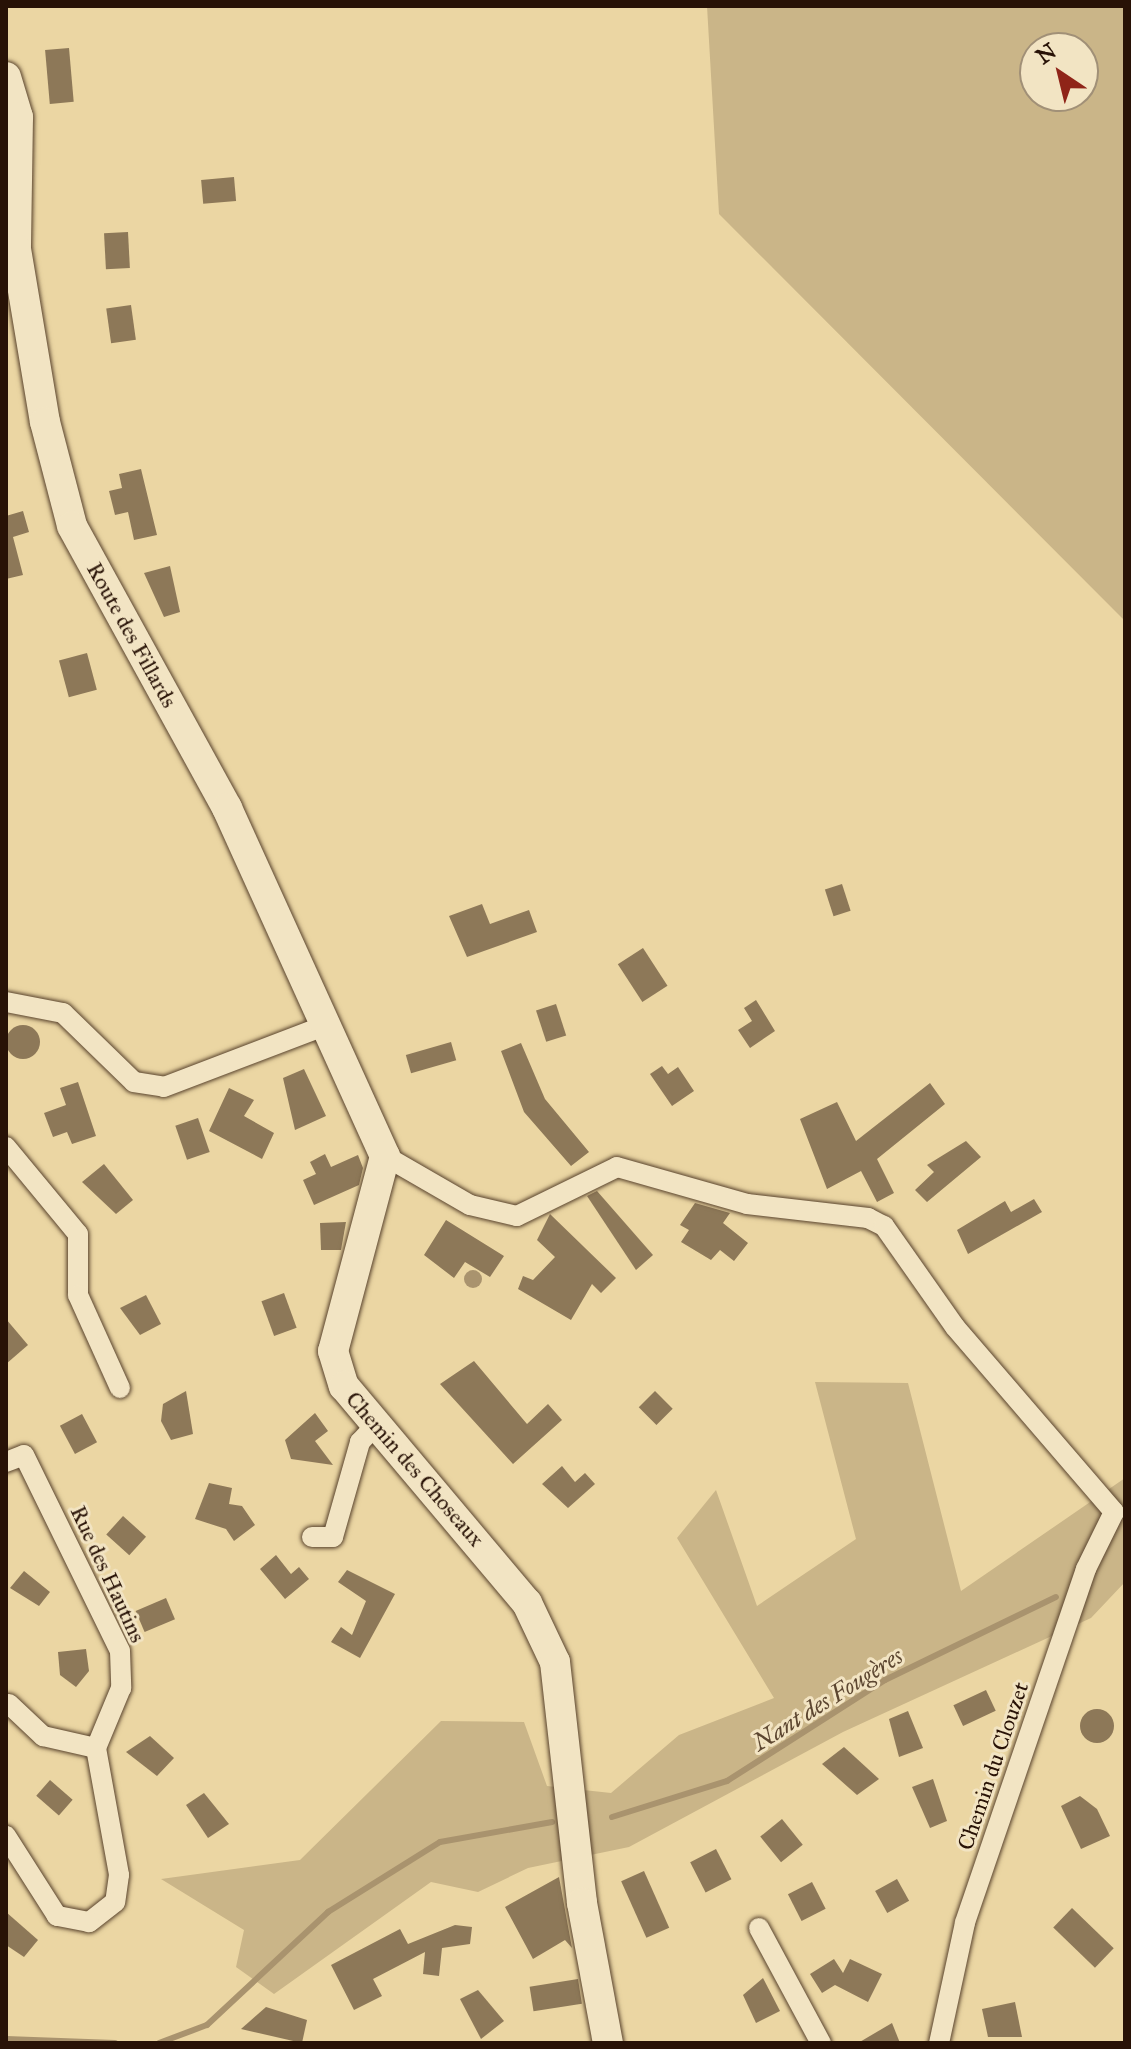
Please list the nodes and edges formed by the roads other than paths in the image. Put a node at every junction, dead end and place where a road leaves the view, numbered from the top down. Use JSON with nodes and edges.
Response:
{"nodes":[{"id":1,"x":6,"y":77,"type":"edge"},
{"id":2,"x":11,"y":158,"type":"edge"},
{"id":3,"x":6,"y":1002,"type":"edge"},
{"id":4,"x":321,"y":1027,"type":"junction"},
{"id":5,"x":6,"y":1147,"type":"edge"},
{"id":6,"x":385,"y":1156,"type":"junction"},
{"id":7,"x":120,"y":1388,"type":"dead end"},
{"id":8,"x":375,"y":1426,"type":"junction"},
{"id":9,"x":6,"y":1462,"type":"edge"},
{"id":10,"x":312,"y":1537,"type":"dead end"},
{"id":11,"x":9,"y":1704,"type":"dead end"},
{"id":12,"x":96,"y":1748,"type":"junction"},
{"id":13,"x":6,"y":1836,"type":"edge"},
{"id":14,"x":759,"y":1928,"type":"dead end"},
{"id":15,"x":608,"y":2043,"type":"edge"},
{"id":16,"x":821,"y":2043,"type":"edge"},
{"id":17,"x":939,"y":2043,"type":"edge"}],
"edges":[{"from":1,"to":2,"type":"street","name":"Route des Fillards"},
{"from":2,"to":4,"type":"street","name":"Route des Fillards"},
{"from":3,"to":4,"type":"street"},
{"from":4,"to":6,"type":"street","name":"Route des Fillards"},
{"from":5,"to":7,"type":"street"},
{"from":6,"to":8,"type":"street","name":"Chemin des Choseaux"},
{"from":6,"to":17,"type":"street","name":"Chemin du Clouzet"},
{"from":8,"to":10,"type":"street"},
{"from":8,"to":15,"type":"street","name":"Chemin des Choseaux"},
{"from":9,"to":12,"type":"street","name":"Rue des Hautins"},
{"from":11,"to":12,"type":"street"},
{"from":12,"to":13,"type":"street"},
{"from":14,"to":16,"type":"street"}]}
